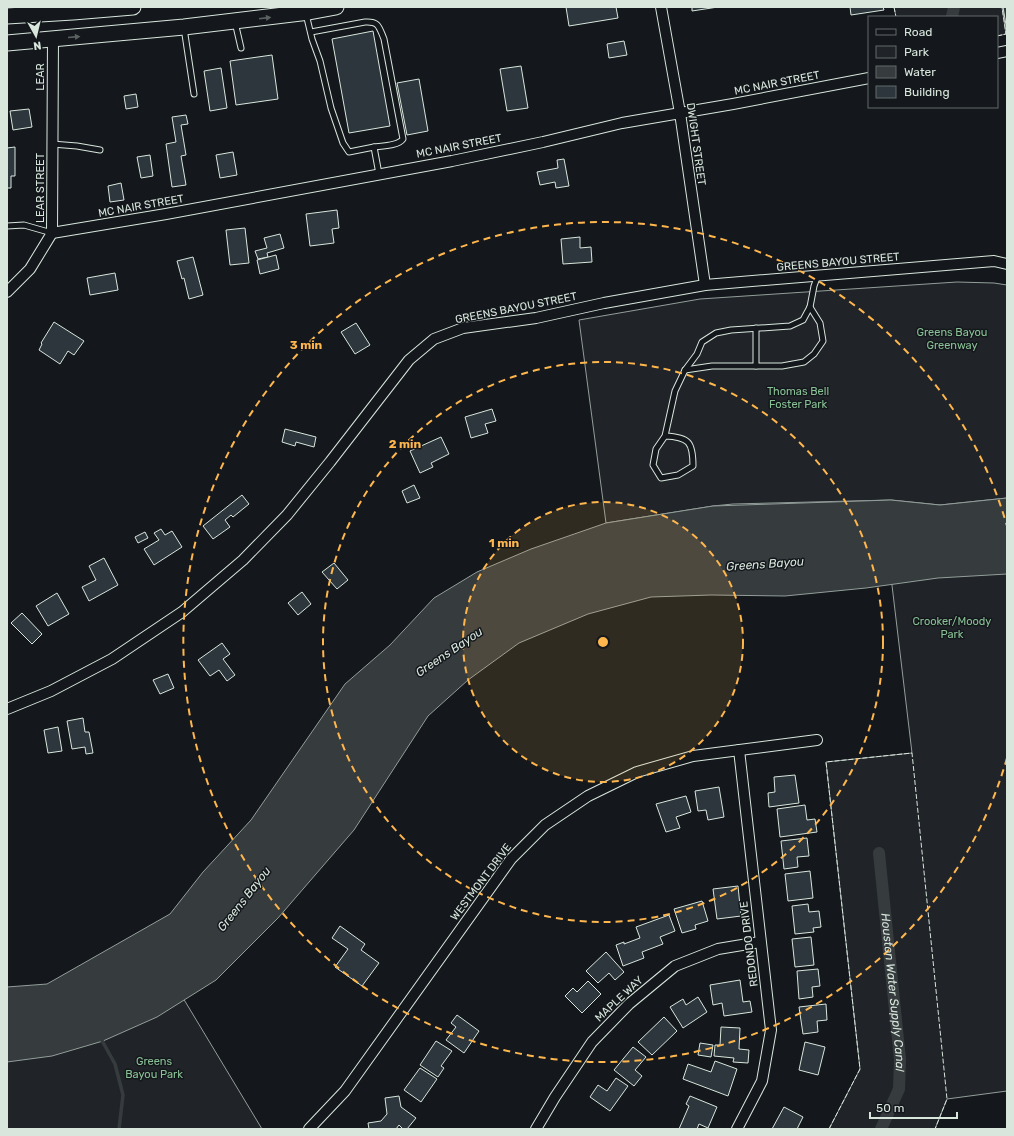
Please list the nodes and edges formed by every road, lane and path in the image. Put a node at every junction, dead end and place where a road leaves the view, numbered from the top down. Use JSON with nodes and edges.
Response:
{"nodes":[{"id":1,"x":134,"y":7,"type":"edge"},
{"id":2,"x":336,"y":7,"type":"edge"},
{"id":3,"x":661,"y":7,"type":"edge"},
{"id":4,"x":306,"y":13,"type":"junction"},
{"id":5,"x":7,"y":16,"type":"edge"},
{"id":6,"x":235,"y":21,"type":"junction"},
{"id":7,"x":184,"y":27,"type":"junction"},
{"id":8,"x":311,"y":32,"type":"junction"},
{"id":9,"x":53,"y":38,"type":"junction"},
{"id":10,"x":7,"y":43,"type":"edge"},
{"id":11,"x":241,"y":48,"type":"dead end"},
{"id":12,"x":868,"y":78,"type":"edge"},
{"id":13,"x":194,"y":94,"type":"dead end"},
{"id":14,"x":680,"y":113,"type":"junction"},
{"id":15,"x":52,"y":116,"type":"joint"},
{"id":16,"x":52,"y":144,"type":"junction"},
{"id":17,"x":374,"y":147,"type":"junction"},
{"id":18,"x":100,"y":150,"type":"dead end"},
{"id":19,"x":379,"y":174,"type":"junction"},
{"id":20,"x":7,"y":226,"type":"edge"},
{"id":21,"x":52,"y":233,"type":"junction"},
{"id":22,"x":1007,"y":264,"type":"edge"},
{"id":23,"x":818,"y":275,"type":"junction"},
{"id":24,"x":705,"y":285,"type":"junction"},
{"id":25,"x":7,"y":292,"type":"edge"},
{"id":26,"x":810,"y":307,"type":"junction"},
{"id":27,"x":756,"y":328,"type":"junction"},
{"id":28,"x":756,"y":366,"type":"junction"},
{"id":29,"x":685,"y":370,"type":"junction"},
{"id":30,"x":665,"y":436,"type":"junction"},
{"id":31,"x":7,"y":709,"type":"edge"},
{"id":32,"x":817,"y":740,"type":"dead end"},
{"id":33,"x":739,"y":750,"type":"junction"},
{"id":34,"x":760,"y":942,"type":"junction"},
{"id":35,"x":309,"y":1129,"type":"edge"},
{"id":36,"x":536,"y":1129,"type":"edge"},
{"id":37,"x":737,"y":1129,"type":"edge"}],
"edges":[{"from":1,"to":5,"type":"main road"},
{"from":2,"to":4,"type":"main road"},
{"from":3,"to":14,"type":"street","name":"DWIGHT STREET"},
{"from":6,"to":4,"type":"main road","one_way":true},
{"from":4,"to":8,"type":"lane"},
{"from":6,"to":7,"type":"main road"},
{"from":6,"to":11,"type":"lane"},
{"from":9,"to":7,"type":"main road","one_way":true},
{"from":7,"to":13,"type":"lane"},
{"from":8,"to":17,"type":"lane"},
{"from":8,"to":17,"type":"lane"},
{"from":9,"to":10,"type":"main road"},
{"from":9,"to":15,"type":"street","name":"LEAR"},
{"from":12,"to":14,"type":"street","name":"MC NAIR STREET"},
{"from":14,"to":19,"type":"street","name":"MC NAIR STREET"},
{"from":14,"to":24,"type":"street","name":"DWIGHT STREET"},
{"from":15,"to":16,"type":"street","name":"LEAR STREET"},
{"from":16,"to":18,"type":"lane"},
{"from":16,"to":21,"type":"street","name":"LEAR STREET"},
{"from":17,"to":19,"type":"lane"},
{"from":19,"to":21,"type":"street","name":"MC NAIR STREET"},
{"from":20,"to":21,"type":"lane"},
{"from":21,"to":25,"type":"street","name":"LEAR STREET"},
{"from":22,"to":23,"type":"street","name":"GREENS BAYOU STREET"},
{"from":23,"to":24,"type":"street","name":"GREENS BAYOU STREET"},
{"from":23,"to":26,"type":"lane"},
{"from":24,"to":31,"type":"street","name":"GREENS BAYOU STREET"},
{"from":26,"to":27,"type":"lane"},
{"from":26,"to":28,"type":"lane"},
{"from":27,"to":28,"type":"lane"},
{"from":27,"to":29,"type":"lane"},
{"from":28,"to":29,"type":"lane"},
{"from":29,"to":30,"type":"lane"},
{"from":30,"to":30,"type":"lane"},
{"from":32,"to":33,"type":"street","name":"WESTMONT DRIVE"},
{"from":33,"to":34,"type":"street","name":"REDONDO DRIVE"},
{"from":33,"to":35,"type":"street","name":"WESTMONT DRIVE"},
{"from":34,"to":36,"type":"street","name":"MAPLE WAY"},
{"from":34,"to":37,"type":"street","name":"REDONDO DRIVE"}]}
